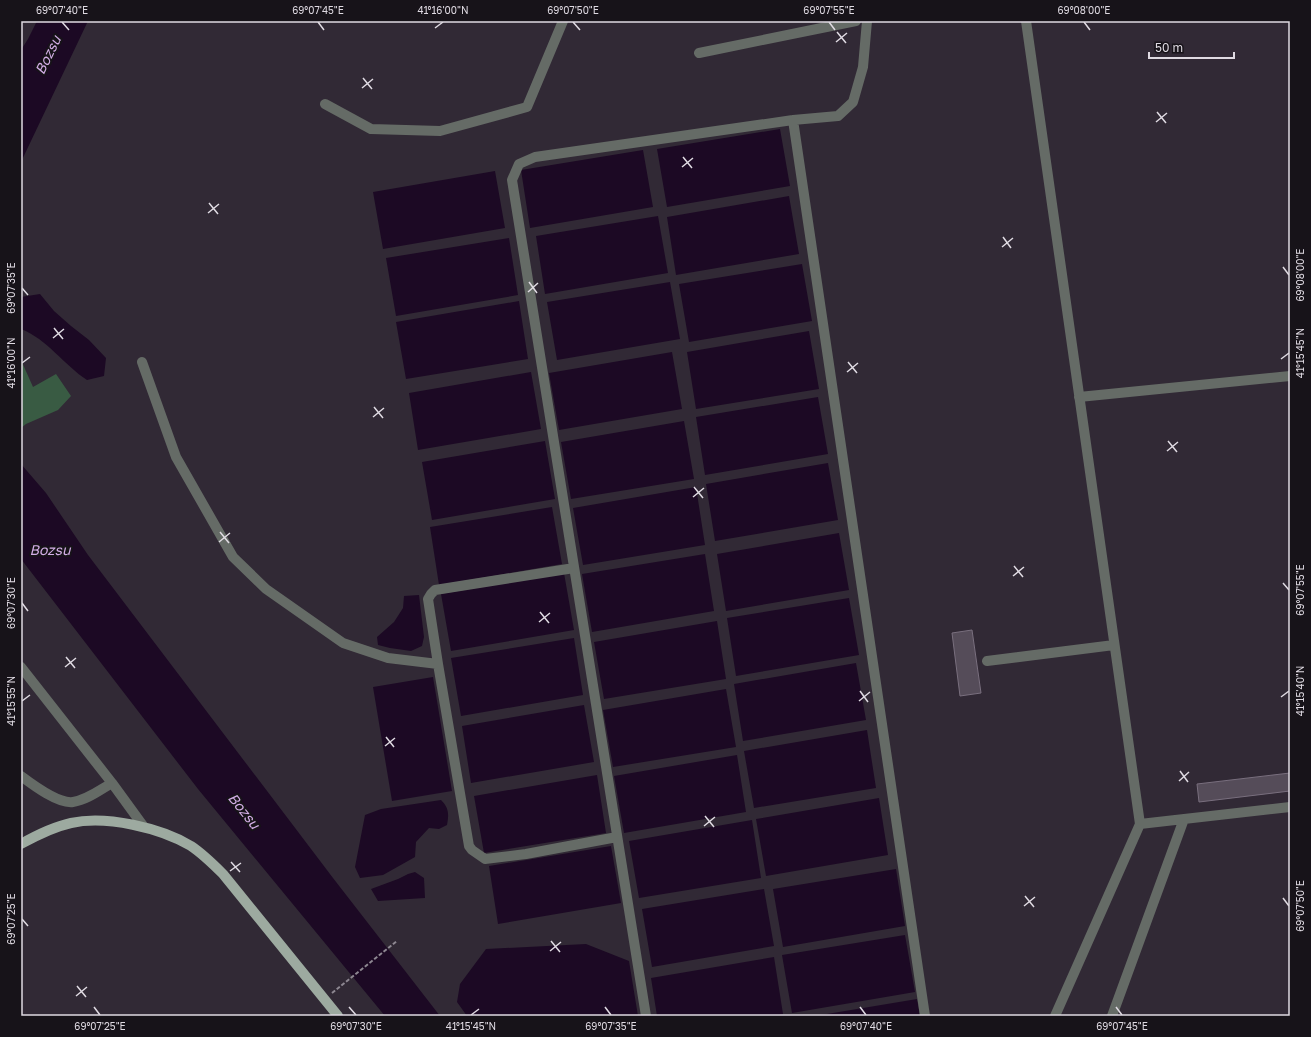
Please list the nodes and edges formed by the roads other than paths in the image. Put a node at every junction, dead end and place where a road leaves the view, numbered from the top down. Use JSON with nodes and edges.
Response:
{"nodes":[{"id":1,"x":562,"y":21,"type":"edge"},
{"id":2,"x":856,"y":21,"type":"edge"},
{"id":3,"x":867,"y":21,"type":"edge"},
{"id":4,"x":1026,"y":21,"type":"edge"},
{"id":5,"x":699,"y":53,"type":"dead end"},
{"id":6,"x":325,"y":104,"type":"dead end"},
{"id":7,"x":793,"y":120,"type":"junction"},
{"id":8,"x":142,"y":362,"type":"dead end"},
{"id":9,"x":1290,"y":376,"type":"edge"},
{"id":10,"x":1079,"y":397,"type":"junction"},
{"id":11,"x":574,"y":568,"type":"junction"},
{"id":12,"x":1114,"y":645,"type":"junction"},
{"id":13,"x":987,"y":661,"type":"dead end"},
{"id":14,"x":438,"y":664,"type":"junction"},
{"id":15,"x":21,"y":667,"type":"edge"},
{"id":16,"x":21,"y":776,"type":"edge"},
{"id":17,"x":112,"y":783,"type":"junction"},
{"id":18,"x":1290,"y":807,"type":"edge"},
{"id":19,"x":1184,"y":819,"type":"junction"},
{"id":20,"x":1140,"y":824,"type":"junction"},
{"id":21,"x":144,"y":827,"type":"junction"},
{"id":22,"x":617,"y":838,"type":"junction"},
{"id":23,"x":21,"y":844,"type":"edge"},
{"id":24,"x":338,"y":1016,"type":"edge"},
{"id":25,"x":646,"y":1016,"type":"edge"},
{"id":26,"x":925,"y":1016,"type":"edge"},
{"id":27,"x":1055,"y":1016,"type":"edge"},
{"id":28,"x":1112,"y":1016,"type":"edge"}],
"edges":[{"from":1,"to":6,"type":"street"},
{"from":2,"to":5,"type":"street"},
{"from":3,"to":7,"type":"street"},
{"from":4,"to":10,"type":"street"},
{"from":7,"to":11,"type":"street"},
{"from":7,"to":26,"type":"street"},
{"from":8,"to":14,"type":"street"},
{"from":9,"to":10,"type":"street"},
{"from":10,"to":12,"type":"street"},
{"from":11,"to":14,"type":"street"},
{"from":11,"to":22,"type":"street"},
{"from":12,"to":13,"type":"street"},
{"from":12,"to":20,"type":"street"},
{"from":14,"to":22,"type":"street"},
{"from":15,"to":17,"type":"street"},
{"from":16,"to":17,"type":"street"},
{"from":17,"to":21,"type":"street"},
{"from":18,"to":19,"type":"street"},
{"from":19,"to":20,"type":"street"},
{"from":19,"to":28,"type":"street"},
{"from":20,"to":27,"type":"street"},
{"from":21,"to":23,"type":"main road"},
{"from":21,"to":24,"type":"main road"},
{"from":22,"to":25,"type":"street"}]}
